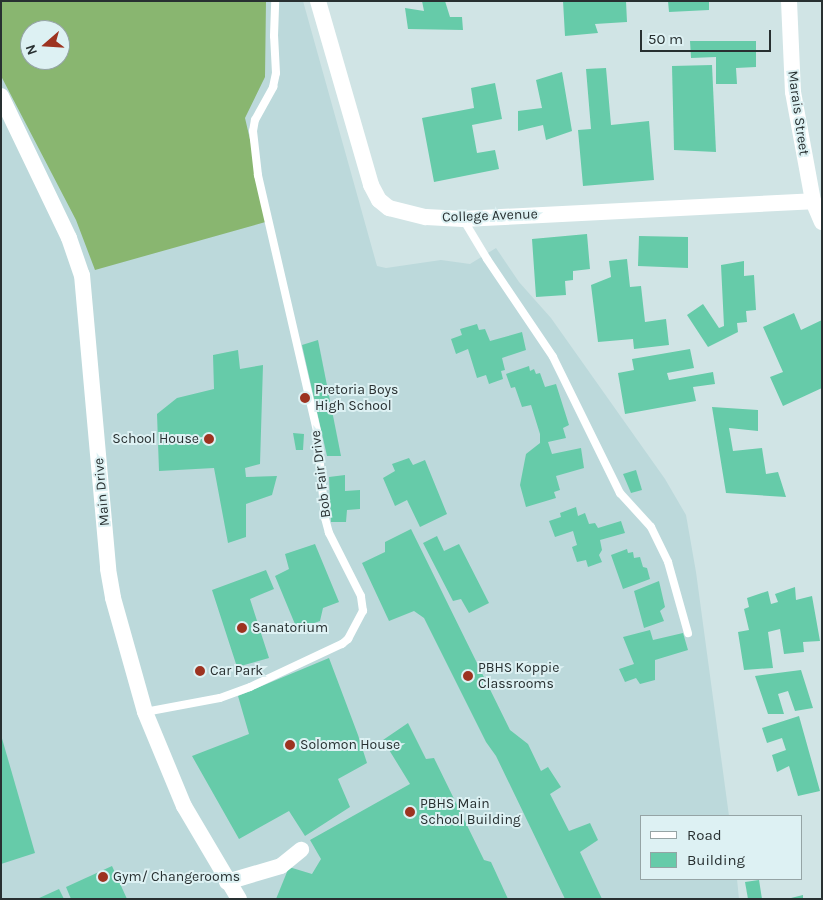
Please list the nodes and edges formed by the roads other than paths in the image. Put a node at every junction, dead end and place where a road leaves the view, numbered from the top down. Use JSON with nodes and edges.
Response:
{"nodes":[{"id":1,"x":275,"y":1,"type":"edge"},
{"id":2,"x":318,"y":1,"type":"edge"},
{"id":3,"x":789,"y":1,"type":"edge"},
{"id":4,"x":1,"y":96,"type":"edge"},
{"id":5,"x":813,"y":201,"type":"junction"},
{"id":6,"x":463,"y":219,"type":"junction"},
{"id":7,"x":822,"y":222,"type":"edge"},
{"id":8,"x":688,"y":633,"type":"dead end"},
{"id":9,"x":145,"y":712,"type":"junction"},
{"id":10,"x":301,"y":850,"type":"dead end"},
{"id":11,"x":228,"y":882,"type":"junction"},
{"id":12,"x":228,"y":899,"type":"edge"},
{"id":13,"x":239,"y":899,"type":"edge"}],
"edges":[{"from":1,"to":9,"type":"lane","name":"Bob Fair Drive"},
{"from":2,"to":6,"type":"street","name":"College Avenue"},
{"from":3,"to":5,"type":"street","name":"Marais Street"},
{"from":4,"to":9,"type":"street","name":"Main Drive"},
{"from":5,"to":6,"type":"street","name":"College Avenue"},
{"from":5,"to":7,"type":"street","name":"Marais Street"},
{"from":6,"to":8,"type":"lane"},
{"from":9,"to":11,"type":"street","name":"Main Drive"},
{"from":10,"to":11,"type":"street"},
{"from":11,"to":12,"type":"street"},
{"from":11,"to":13,"type":"street","name":"Main Drive"}]}
